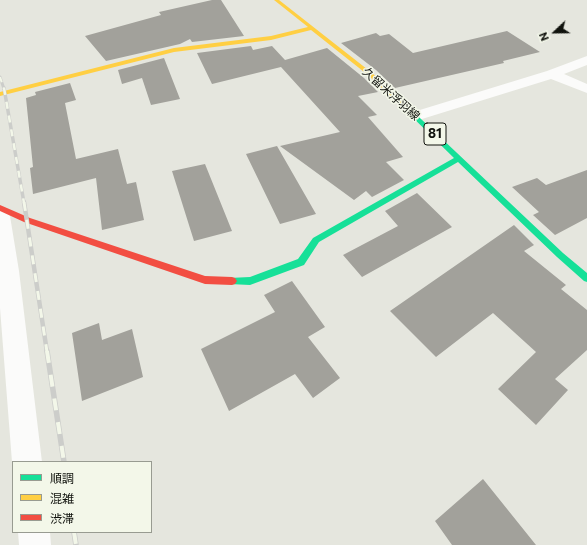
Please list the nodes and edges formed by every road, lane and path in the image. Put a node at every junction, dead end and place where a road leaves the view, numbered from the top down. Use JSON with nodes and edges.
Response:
{"nodes":[{"id":1,"x":276,"y":0,"type":"edge"},
{"id":2,"x":312,"y":28,"type":"junction"},
{"id":3,"x":587,"y":60,"type":"edge"},
{"id":4,"x":552,"y":74,"type":"junction"},
{"id":5,"x":587,"y":89,"type":"edge"},
{"id":6,"x":0,"y":94,"type":"edge"},
{"id":7,"x":416,"y":116,"type":"junction"},
{"id":8,"x":460,"y":158,"type":"junction"},
{"id":9,"x":0,"y":208,"type":"edge"},
{"id":10,"x":0,"y":216,"type":"edge"},
{"id":11,"x":587,"y":278,"type":"edge"},
{"id":12,"x":27,"y":461,"type":"edge"},
{"id":13,"x":34,"y":533,"type":"edge"},
{"id":14,"x":35,"y":545,"type":"edge"}],
"edges":[{"from":1,"to":2,"type":"street","name":"久留米浮羽線","number":"81"},
{"from":2,"to":6,"type":"street"},
{"from":2,"to":7,"type":"street","name":"久留米浮羽線","number":"81"},
{"from":3,"to":4,"type":"street"},
{"from":4,"to":5,"type":"street"},
{"from":4,"to":7,"type":"street"},
{"from":7,"to":8,"type":"street","name":"久留米浮羽線","number":"81"},
{"from":8,"to":9,"type":"street"},
{"from":8,"to":11,"type":"street","name":"久留米浮羽線","number":"81"},
{"from":10,"to":12,"type":"street"},
{"from":13,"to":14,"type":"street"}]}
